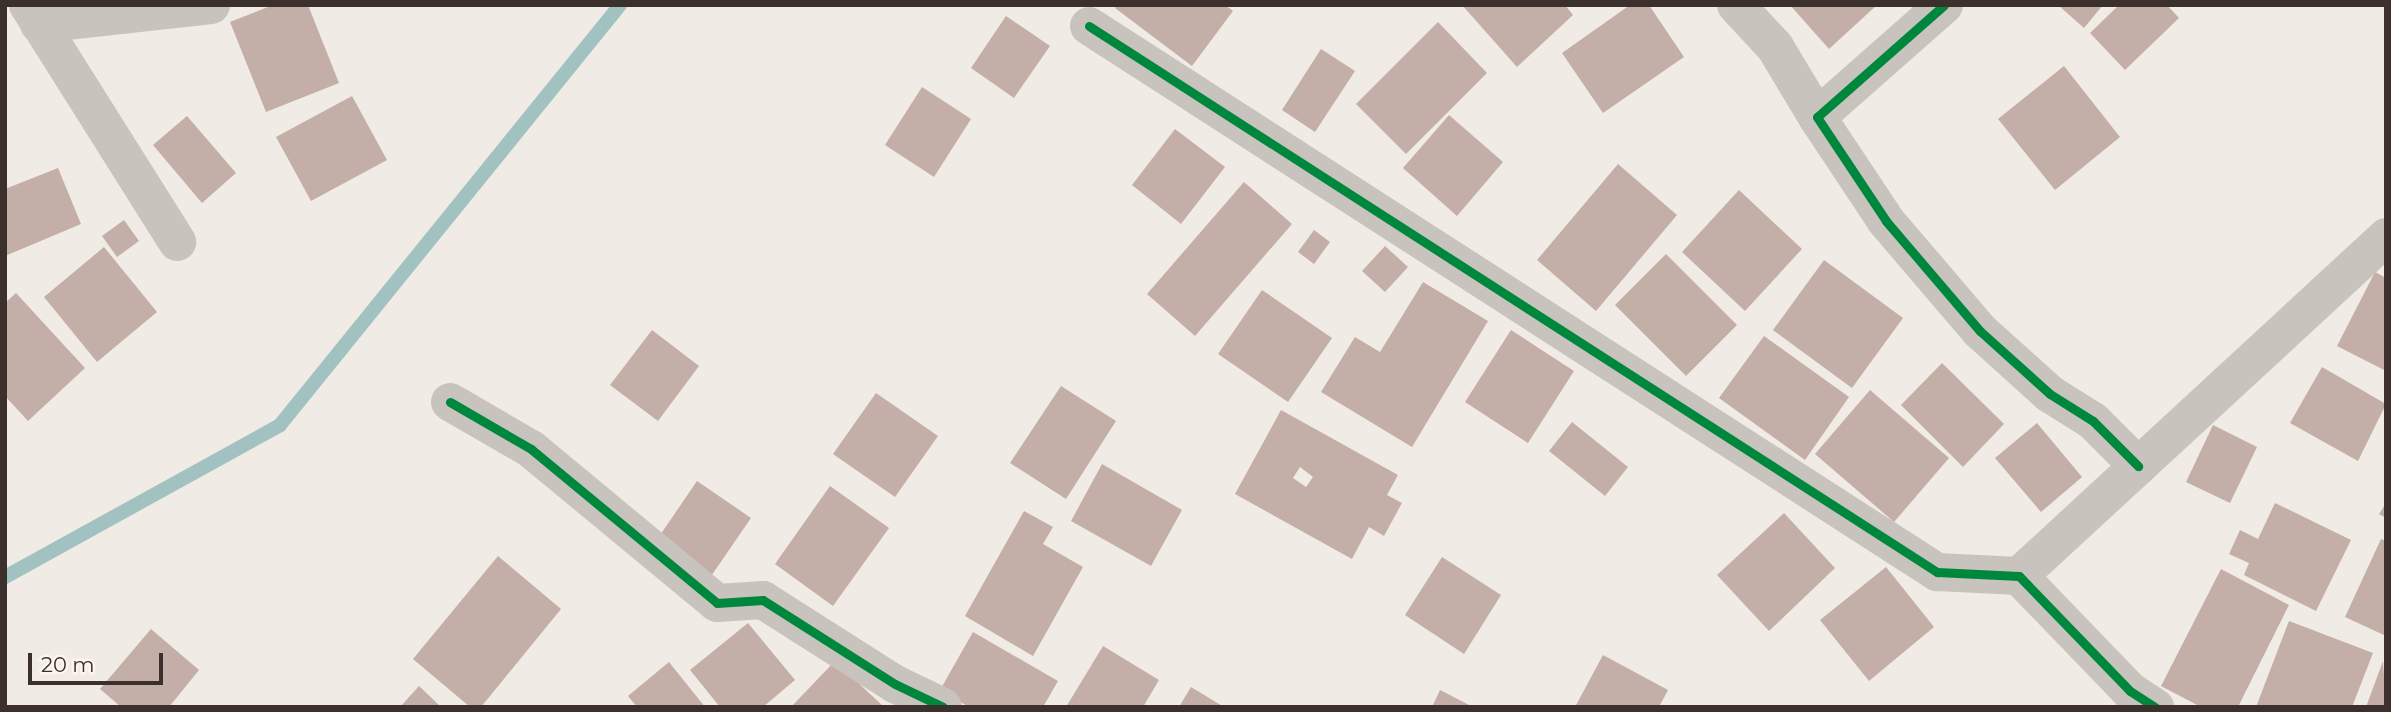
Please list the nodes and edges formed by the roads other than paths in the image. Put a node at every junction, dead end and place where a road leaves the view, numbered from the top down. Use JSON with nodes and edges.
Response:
{"nodes":[{"id":1,"x":211,"y":5,"type":"edge"},
{"id":2,"x":1736,"y":5,"type":"edge"},
{"id":3,"x":1944,"y":5,"type":"edge"},
{"id":4,"x":34,"y":15,"type":"edge"},
{"id":5,"x":1089,"y":26,"type":"dead end"},
{"id":6,"x":1817,"y":117,"type":"junction"},
{"id":7,"x":2386,"y":237,"type":"edge"},
{"id":8,"x":177,"y":242,"type":"dead end"},
{"id":9,"x":450,"y":402,"type":"dead end"},
{"id":10,"x":2138,"y":466,"type":"junction"},
{"id":11,"x":2019,"y":576,"type":"junction"},
{"id":12,"x":928,"y":703,"type":"edge"},
{"id":13,"x":2155,"y":707,"type":"edge"}],
"edges":[{"from":1,"to":4,"type":"street"},
{"from":2,"to":6,"type":"street"},
{"from":3,"to":6,"type":"street"},
{"from":4,"to":8,"type":"street"},
{"from":5,"to":11,"type":"street"},
{"from":6,"to":10,"type":"street"},
{"from":7,"to":10,"type":"street"},
{"from":9,"to":12,"type":"street"},
{"from":10,"to":11,"type":"street"},
{"from":11,"to":13,"type":"street"}]}
